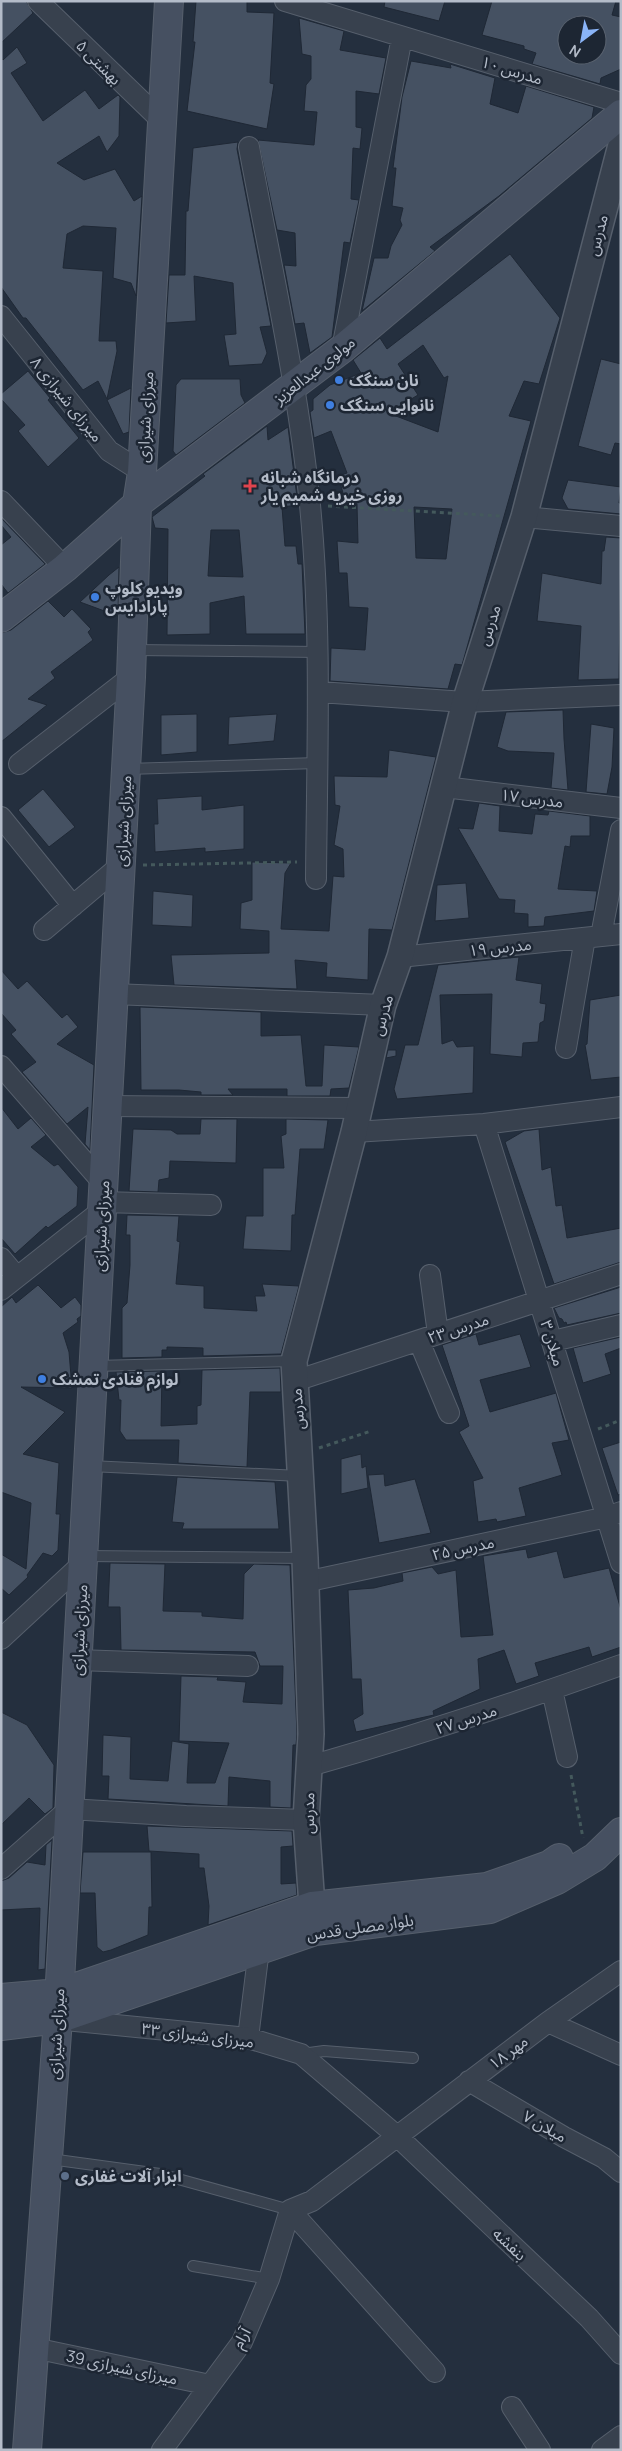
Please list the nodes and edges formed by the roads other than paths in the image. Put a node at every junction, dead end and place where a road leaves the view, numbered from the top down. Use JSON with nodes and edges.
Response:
{"nodes":[{"id":1,"x":38,"y":1,"type":"edge"},
{"id":2,"x":169,"y":1,"type":"edge"},
{"id":3,"x":285,"y":1,"type":"edge"},
{"id":4,"x":402,"y":37,"type":"junction"},
{"id":5,"x":621,"y":102,"type":"edge"},
{"id":6,"x":621,"y":114,"type":"edge"},
{"id":7,"x":162,"y":121,"type":"junction"},
{"id":8,"x":621,"y":145,"type":"edge"},
{"id":9,"x":249,"y":147,"type":"dead end"},
{"id":10,"x":1,"y":316,"type":"edge"},
{"id":11,"x":342,"y":349,"type":"junction"},
{"id":12,"x":294,"y":386,"type":"junction"},
{"id":13,"x":142,"y":472,"type":"junction"},
{"id":14,"x":1,"y":501,"type":"edge"},
{"id":15,"x":137,"y":504,"type":"junction"},
{"id":16,"x":524,"y":517,"type":"junction"},
{"id":17,"x":621,"y":526,"type":"edge"},
{"id":18,"x":65,"y":568,"type":"junction"},
{"id":19,"x":1,"y":618,"type":"edge"},
{"id":20,"x":132,"y":650,"type":"junction"},
{"id":21,"x":319,"y":652,"type":"junction"},
{"id":22,"x":131,"y":677,"type":"junction"},
{"id":23,"x":319,"y":692,"type":"junction"},
{"id":24,"x":621,"y":695,"type":"edge"},
{"id":25,"x":465,"y":702,"type":"junction"},
{"id":26,"x":317,"y":763,"type":"junction"},
{"id":27,"x":19,"y":764,"type":"dead end"},
{"id":28,"x":126,"y":769,"type":"junction"},
{"id":29,"x":444,"y":787,"type":"junction"},
{"id":30,"x":621,"y":808,"type":"edge"},
{"id":31,"x":1,"y":817,"type":"edge"},
{"id":32,"x":621,"y":830,"type":"edge"},
{"id":33,"x":120,"y":866,"type":"junction"},
{"id":34,"x":316,"y":870,"type":"road end"},
{"id":35,"x":73,"y":906,"type":"junction"},
{"id":36,"x":44,"y":930,"type":"dead end"},
{"id":37,"x":621,"y":934,"type":"edge"},
{"id":38,"x":593,"y":937,"type":"junction"},
{"id":39,"x":400,"y":957,"type":"junction"},
{"id":40,"x":113,"y":994,"type":"junction"},
{"id":41,"x":383,"y":1006,"type":"junction"},
{"id":42,"x":566,"y":1048,"type":"dead end"},
{"id":43,"x":1,"y":1066,"type":"edge"},
{"id":44,"x":107,"y":1106,"type":"junction"},
{"id":45,"x":621,"y":1107,"type":"edge"},
{"id":46,"x":356,"y":1120,"type":"junction"},
{"id":47,"x":484,"y":1124,"type":"junction"},
{"id":48,"x":102,"y":1198,"type":"junction"},
{"id":49,"x":210,"y":1205,"type":"dead end"},
{"id":50,"x":1,"y":1258,"type":"edge"},
{"id":51,"x":621,"y":1274,"type":"edge"},
{"id":52,"x":430,"y":1275,"type":"dead end"},
{"id":53,"x":17,"y":1277,"type":"junction"},
{"id":54,"x":1,"y":1290,"type":"edge"},
{"id":55,"x":540,"y":1301,"type":"junction"},
{"id":56,"x":621,"y":1325,"type":"edge"},
{"id":57,"x":438,"y":1334,"type":"junction"},
{"id":58,"x":419,"y":1341,"type":"junction"},
{"id":59,"x":553,"y":1341,"type":"junction"},
{"id":60,"x":93,"y":1366,"type":"junction"},
{"id":61,"x":294,"y":1371,"type":"junction"},
{"id":62,"x":449,"y":1413,"type":"dead end"},
{"id":63,"x":88,"y":1466,"type":"junction"},
{"id":64,"x":300,"y":1466,"type":"junction"},
{"id":65,"x":614,"y":1515,"type":"edge"},
{"id":66,"x":83,"y":1560,"type":"junction"},
{"id":67,"x":621,"y":1563,"type":"edge"},
{"id":68,"x":305,"y":1570,"type":"junction"},
{"id":69,"x":1,"y":1640,"type":"edge"},
{"id":70,"x":77,"y":1660,"type":"junction"},
{"id":71,"x":621,"y":1665,"type":"edge"},
{"id":72,"x":248,"y":1666,"type":"dead end"},
{"id":73,"x":552,"y":1690,"type":"junction"},
{"id":74,"x":567,"y":1757,"type":"road end"},
{"id":75,"x":310,"y":1766,"type":"junction"},
{"id":76,"x":69,"y":1809,"type":"junction"},
{"id":77,"x":306,"y":1820,"type":"junction"},
{"id":78,"x":621,"y":1822,"type":"edge"},
{"id":79,"x":621,"y":1832,"type":"edge"},
{"id":80,"x":1,"y":1869,"type":"edge"},
{"id":81,"x":312,"y":1906,"type":"junction"},
{"id":82,"x":260,"y":1949,"type":"junction"},
{"id":83,"x":621,"y":1971,"type":"edge"},
{"id":84,"x":59,"y":1993,"type":"junction"},
{"id":85,"x":1,"y":1998,"type":"edge"},
{"id":86,"x":58,"y":2019,"type":"junction"},
{"id":87,"x":548,"y":2022,"type":"junction"},
{"id":88,"x":1,"y":2026,"type":"edge"},
{"id":89,"x":248,"y":2038,"type":"junction"},
{"id":90,"x":301,"y":2054,"type":"junction"},
{"id":91,"x":621,"y":2055,"type":"edge"},
{"id":92,"x":413,"y":2058,"type":"dead end"},
{"id":93,"x":469,"y":2081,"type":"junction"},
{"id":94,"x":397,"y":2136,"type":"junction"},
{"id":95,"x":49,"y":2159,"type":"junction"},
{"id":96,"x":621,"y":2172,"type":"edge"},
{"id":97,"x":290,"y":2210,"type":"junction"},
{"id":98,"x":192,"y":2266,"type":"dead end"},
{"id":99,"x":269,"y":2279,"type":"junction"},
{"id":100,"x":34,"y":2348,"type":"junction"},
{"id":101,"x":621,"y":2354,"type":"edge"},
{"id":102,"x":435,"y":2372,"type":"dead end"},
{"id":103,"x":210,"y":2385,"type":"junction"},
{"id":104,"x":512,"y":2407,"type":"dead end"},
{"id":105,"x":621,"y":2436,"type":"edge"},
{"id":106,"x":27,"y":2450,"type":"edge"},
{"id":107,"x":162,"y":2450,"type":"edge"},
{"id":108,"x":540,"y":2450,"type":"edge"},
{"id":109,"x":602,"y":2450,"type":"edge"}],
"edges":[{"from":1,"to":7,"type":"street","name":"بهشتی ۵"},
{"from":2,"to":7,"type":"main road","name":"میرزای شیرازی"},
{"from":3,"to":4,"type":"street","name":"مدرس ۱۰"},
{"from":4,"to":5,"type":"street","name":"مدرس ۱۰"},
{"from":4,"to":11,"type":"street"},
{"from":6,"to":11,"type":"main road","name":"مولوی عبدالعزیز"},
{"from":7,"to":13,"type":"main road","name":"میرزای شیرازی"},
{"from":8,"to":16,"type":"street","name":"مدرس"},
{"from":9,"to":12,"type":"street"},
{"from":10,"to":13,"type":"street","name":"میرزای شیرازی ۸"},
{"from":11,"to":12,"type":"main road","name":"مولوی عبدالعزیز"},
{"from":12,"to":15,"type":"main road","name":"مولوی عبدالعزیز"},
{"from":12,"to":21,"type":"street"},
{"from":13,"to":15,"type":"main road","name":"میرزای شیرازی"},
{"from":14,"to":18,"type":"street"},
{"from":15,"to":18,"type":"main road","name":"مولوی عبدالعزیز"},
{"from":15,"to":20,"type":"main road","name":"میرزای شیرازی"},
{"from":16,"to":17,"type":"street"},
{"from":16,"to":25,"type":"street","name":"مدرس"},
{"from":18,"to":19,"type":"main road","name":"مولوی عبدالعزیز"},
{"from":20,"to":21,"type":"lane"},
{"from":20,"to":22,"type":"main road","name":"میرزای شیرازی"},
{"from":21,"to":23,"type":"street"},
{"from":22,"to":27,"type":"street"},
{"from":22,"to":28,"type":"main road","name":"میرزای شیرازی"},
{"from":23,"to":25,"type":"street"},
{"from":23,"to":26,"type":"street"},
{"from":24,"to":25,"type":"street"},
{"from":25,"to":29,"type":"street","name":"مدرس"},
{"from":26,"to":28,"type":"lane"},
{"from":26,"to":34,"type":"street"},
{"from":28,"to":33,"type":"main road","name":"میرزای شیرازی"},
{"from":29,"to":30,"type":"street","name":"مدرس ۱۷"},
{"from":29,"to":39,"type":"street","name":"مدرس"},
{"from":31,"to":35,"type":"street"},
{"from":32,"to":38,"type":"street"},
{"from":33,"to":35,"type":"street"},
{"from":33,"to":40,"type":"main road","name":"میرزای شیرازی"},
{"from":35,"to":36,"type":"street"},
{"from":37,"to":38,"type":"street","name":"مدرس ۱۹"},
{"from":38,"to":39,"type":"street","name":"مدرس ۱۹"},
{"from":38,"to":42,"type":"street"},
{"from":39,"to":41,"type":"street","name":"مدرس"},
{"from":40,"to":41,"type":"street"},
{"from":40,"to":44,"type":"main road","name":"میرزای شیرازی"},
{"from":41,"to":46,"type":"street","name":"مدرس"},
{"from":43,"to":48,"type":"street"},
{"from":44,"to":46,"type":"street"},
{"from":44,"to":48,"type":"main road","name":"میرزای شیرازی"},
{"from":45,"to":47,"type":"street"},
{"from":46,"to":47,"type":"street"},
{"from":46,"to":61,"type":"street","name":"مدرس"},
{"from":47,"to":55,"type":"street","name":"میلان ۳"},
{"from":48,"to":49,"type":"street"},
{"from":48,"to":53,"type":"street"},
{"from":48,"to":60,"type":"main road","name":"میرزای شیرازی"},
{"from":50,"to":53,"type":"street"},
{"from":51,"to":55,"type":"street","name":"مدرس ۲۳"},
{"from":52,"to":57,"type":"street"},
{"from":53,"to":54,"type":"street"},
{"from":55,"to":57,"type":"street","name":"مدرس ۲۳"},
{"from":55,"to":59,"type":"street","name":"میلان ۳"},
{"from":56,"to":59,"type":"street"},
{"from":57,"to":58,"type":"street","name":"مدرس ۲۳"},
{"from":58,"to":61,"type":"street","name":"مدرس ۲۳"},
{"from":58,"to":62,"type":"street"},
{"from":59,"to":65,"type":"street","name":"میلان ۳"},
{"from":60,"to":61,"type":"lane"},
{"from":60,"to":63,"type":"main road","name":"میرزای شیرازی"},
{"from":61,"to":64,"type":"street","name":"مدرس"},
{"from":63,"to":64,"type":"lane"},
{"from":63,"to":66,"type":"main road","name":"میرزای شیرازی"},
{"from":64,"to":68,"type":"street","name":"مدرس"},
{"from":65,"to":67,"type":"street","name":"میلان ۳"},
{"from":65,"to":68,"type":"street","name":"مدرس ۲۵"},
{"from":66,"to":68,"type":"lane"},
{"from":66,"to":69,"type":"street"},
{"from":66,"to":70,"type":"main road","name":"میرزای شیرازی"},
{"from":68,"to":75,"type":"street","name":"مدرس"},
{"from":70,"to":72,"type":"street"},
{"from":70,"to":76,"type":"main road","name":"میرزای شیرازی"},
{"from":71,"to":73,"type":"street","name":"مدرس ۲۷"},
{"from":73,"to":74,"type":"street"},
{"from":73,"to":75,"type":"street","name":"مدرس ۲۷"},
{"from":75,"to":77,"type":"street","name":"مدرس"},
{"from":76,"to":77,"type":"street"},
{"from":76,"to":80,"type":"street"},
{"from":76,"to":84,"type":"main road","name":"میرزای شیرازی"},
{"from":77,"to":81,"type":"street","name":"مدرس"},
{"from":78,"to":81,"type":"main road","name":"بلوار مصلی قدس"},
{"from":79,"to":82,"type":"main road","name":"بلوار مصلی قدس"},
{"from":81,"to":84,"type":"main road","name":"بلوار مصلی قدس"},
{"from":82,"to":86,"type":"main road","name":"بلوار مصلی قدس"},
{"from":82,"to":89,"type":"street"},
{"from":83,"to":87,"type":"street","name":"مهر ۱۸"},
{"from":84,"to":85,"type":"main road","name":"بلوار مصلی قدس"},
{"from":84,"to":86,"type":"main road","name":"میرزای شیرازی"},
{"from":86,"to":88,"type":"main road","name":"بلوار مصلی قدس"},
{"from":86,"to":89,"type":"street","name":"میرزای شیرازی ۳۳"},
{"from":86,"to":95,"type":"main road","name":"میرزای شیرازی"},
{"from":87,"to":91,"type":"street"},
{"from":87,"to":93,"type":"street","name":"مهر ۱۸"},
{"from":89,"to":90,"type":"street","name":"میرزای شیرازی ۳۳"},
{"from":90,"to":92,"type":"lane"},
{"from":90,"to":94,"type":"street","name":"میرزای شیرازی ۳۳"},
{"from":93,"to":94,"type":"street","name":"مهر ۱۸"},
{"from":93,"to":96,"type":"street","name":"میلان ۷"},
{"from":94,"to":97,"type":"street","name":"مهر ۱۸"},
{"from":94,"to":101,"type":"street","name":"بنفشه"},
{"from":95,"to":97,"type":"lane"},
{"from":95,"to":100,"type":"main road","name":"میرزای شیرازی"},
{"from":97,"to":99,"type":"street","name":"آرام"},
{"from":97,"to":102,"type":"street"},
{"from":98,"to":99,"type":"lane"},
{"from":99,"to":103,"type":"street","name":"آرام"},
{"from":100,"to":103,"type":"street","name":"میرزای شیرازی 39"},
{"from":100,"to":106,"type":"main road","name":"میرزای شیرازی"},
{"from":103,"to":107,"type":"street","name":"آرام"},
{"from":104,"to":108,"type":"street"},
{"from":105,"to":109,"type":"street"}]}
